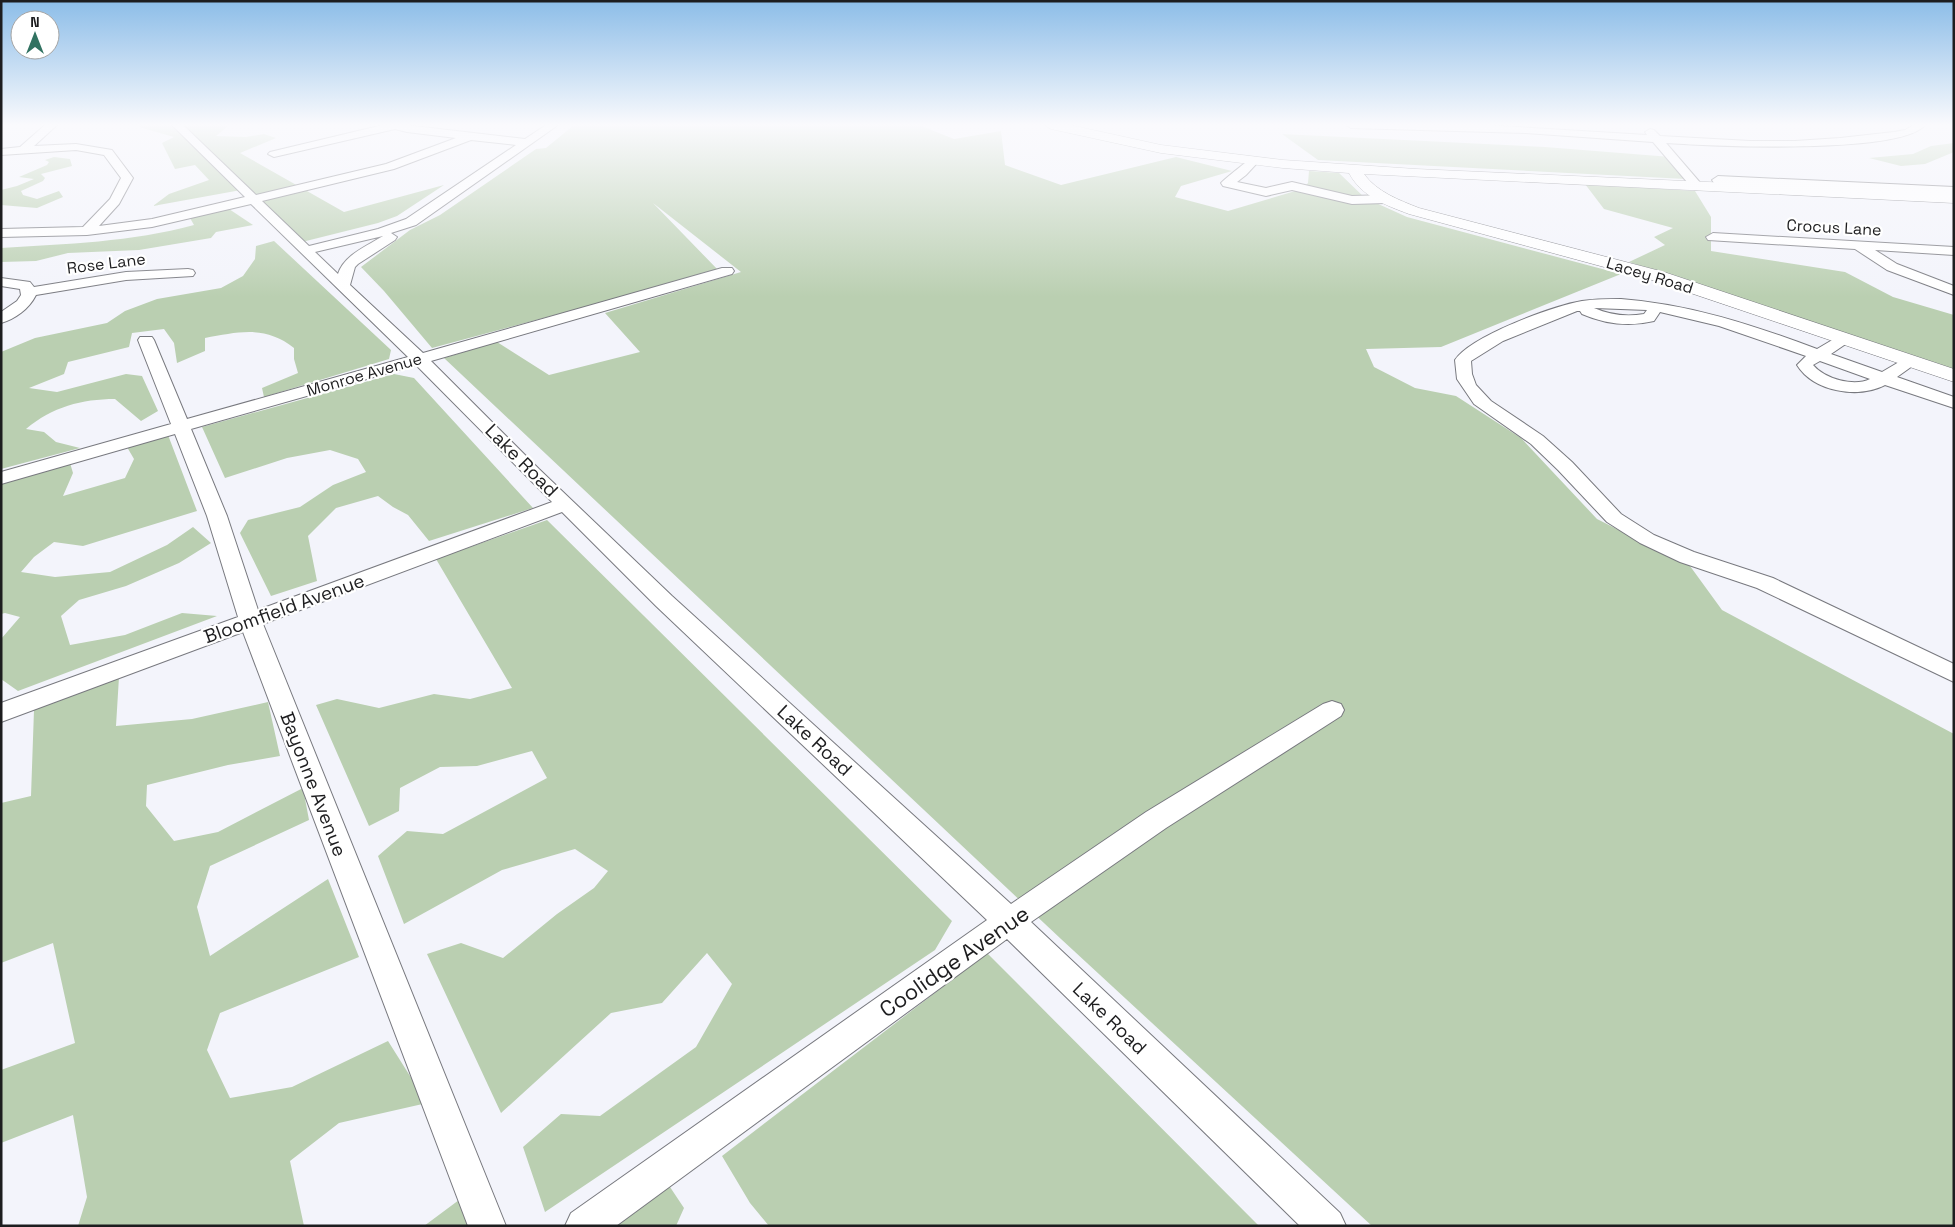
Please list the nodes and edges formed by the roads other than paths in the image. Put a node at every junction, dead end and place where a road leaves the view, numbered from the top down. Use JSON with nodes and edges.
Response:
{"nodes":[{"id":1,"x":126,"y":182,"type":"edge"},
{"id":2,"x":235,"y":182,"type":"edge"},
{"id":3,"x":327,"y":182,"type":"edge"},
{"id":4,"x":468,"y":182,"type":"edge"},
{"id":5,"x":1228,"y":182,"type":"edge"},
{"id":6,"x":1364,"y":182,"type":"edge"},
{"id":7,"x":1622,"y":182,"type":"edge"},
{"id":8,"x":1694,"y":182,"type":"edge"},
{"id":9,"x":1766,"y":182,"type":"edge"},
{"id":10,"x":1697,"y":186,"type":"junction"},
{"id":11,"x":1954,"y":191,"type":"edge"},
{"id":12,"x":1954,"y":198,"type":"edge"},
{"id":13,"x":1386,"y":199,"type":"junction"},
{"id":14,"x":253,"y":200,"type":"junction"},
{"id":15,"x":429,"y":209,"type":"junction"},
{"id":16,"x":411,"y":222,"type":"junction"},
{"id":17,"x":87,"y":231,"type":"junction"},
{"id":18,"x":1,"y":233,"type":"edge"},
{"id":19,"x":1713,"y":237,"type":"dead end"},
{"id":20,"x":1858,"y":246,"type":"junction"},
{"id":21,"x":305,"y":248,"type":"junction"},
{"id":22,"x":1954,"y":251,"type":"edge"},
{"id":23,"x":728,"y":271,"type":"dead end"},
{"id":24,"x":188,"y":273,"type":"dead end"},
{"id":25,"x":1,"y":282,"type":"edge"},
{"id":26,"x":342,"y":286,"type":"junction"},
{"id":27,"x":1954,"y":291,"type":"edge"},
{"id":28,"x":29,"y":292,"type":"junction"},
{"id":29,"x":1,"y":318,"type":"edge"},
{"id":30,"x":146,"y":340,"type":"dead end"},
{"id":31,"x":1845,"y":340,"type":"junction"},
{"id":32,"x":1818,"y":355,"type":"junction"},
{"id":33,"x":420,"y":358,"type":"junction"},
{"id":34,"x":1910,"y":362,"type":"junction"},
{"id":35,"x":1954,"y":376,"type":"edge"},
{"id":36,"x":1882,"y":378,"type":"junction"},
{"id":37,"x":1954,"y":403,"type":"edge"},
{"id":38,"x":182,"y":427,"type":"junction"},
{"id":39,"x":1,"y":478,"type":"edge"},
{"id":40,"x":566,"y":504,"type":"junction"},
{"id":41,"x":250,"y":620,"type":"junction"},
{"id":42,"x":1954,"y":674,"type":"edge"},
{"id":43,"x":1332,"y":710,"type":"dead end"},
{"id":44,"x":1,"y":714,"type":"edge"},
{"id":45,"x":1009,"y":921,"type":"junction"},
{"id":46,"x":487,"y":1226,"type":"edge"},
{"id":47,"x":584,"y":1226,"type":"edge"},
{"id":48,"x":1327,"y":1226,"type":"edge"}],
"edges":[{"from":1,"to":17,"type":"street"},
{"from":2,"to":14,"type":"street","name":"Lake Road"},
{"from":3,"to":14,"type":"street"},
{"from":4,"to":15,"type":"street"},
{"from":5,"to":13,"type":"street"},
{"from":6,"to":13,"type":"main road","name":"Lacey Road"},
{"from":7,"to":10,"type":"main road"},
{"from":8,"to":10,"type":"street"},
{"from":9,"to":11,"type":"street"},
{"from":10,"to":12,"type":"main road"},
{"from":13,"to":31,"type":"main road","name":"Lacey Road"},
{"from":14,"to":17,"type":"street"},
{"from":14,"to":21,"type":"street","name":"Lake Road"},
{"from":15,"to":16,"type":"street"},
{"from":15,"to":21,"type":"street"},
{"from":16,"to":21,"type":"street"},
{"from":16,"to":26,"type":"street"},
{"from":17,"to":18,"type":"street"},
{"from":19,"to":20,"type":"street","name":"Crocus Lane"},
{"from":20,"to":22,"type":"street","name":"Crocus Lane"},
{"from":20,"to":27,"type":"street"},
{"from":21,"to":26,"type":"street","name":"Lake Road"},
{"from":23,"to":33,"type":"street","name":"Monroe Avenue"},
{"from":24,"to":28,"type":"street","name":"Rose Lane"},
{"from":25,"to":28,"type":"street"},
{"from":26,"to":33,"type":"street","name":"Lake Road"},
{"from":28,"to":29,"type":"street"},
{"from":30,"to":38,"type":"street","name":"Bayonne Avenue"},
{"from":31,"to":32,"type":"street"},
{"from":31,"to":34,"type":"main road","name":"Lacey Road"},
{"from":32,"to":36,"type":"street"},
{"from":32,"to":42,"type":"street"},
{"from":33,"to":38,"type":"street","name":"Monroe Avenue"},
{"from":33,"to":40,"type":"street","name":"Lake Road"},
{"from":34,"to":35,"type":"main road","name":"Lacey Road"},
{"from":34,"to":36,"type":"street"},
{"from":36,"to":37,"type":"street"},
{"from":38,"to":39,"type":"street","name":"Monroe Avenue"},
{"from":38,"to":41,"type":"street","name":"Bayonne Avenue"},
{"from":40,"to":41,"type":"street","name":"Bloomfield Avenue"},
{"from":40,"to":45,"type":"street","name":"Lake Road"},
{"from":41,"to":44,"type":"street","name":"Bloomfield Avenue"},
{"from":41,"to":46,"type":"street","name":"Bayonne Avenue"},
{"from":43,"to":45,"type":"street","name":"Coolidge Avenue"},
{"from":45,"to":47,"type":"street","name":"Coolidge Avenue"},
{"from":45,"to":48,"type":"street","name":"Lake Road"}]}
